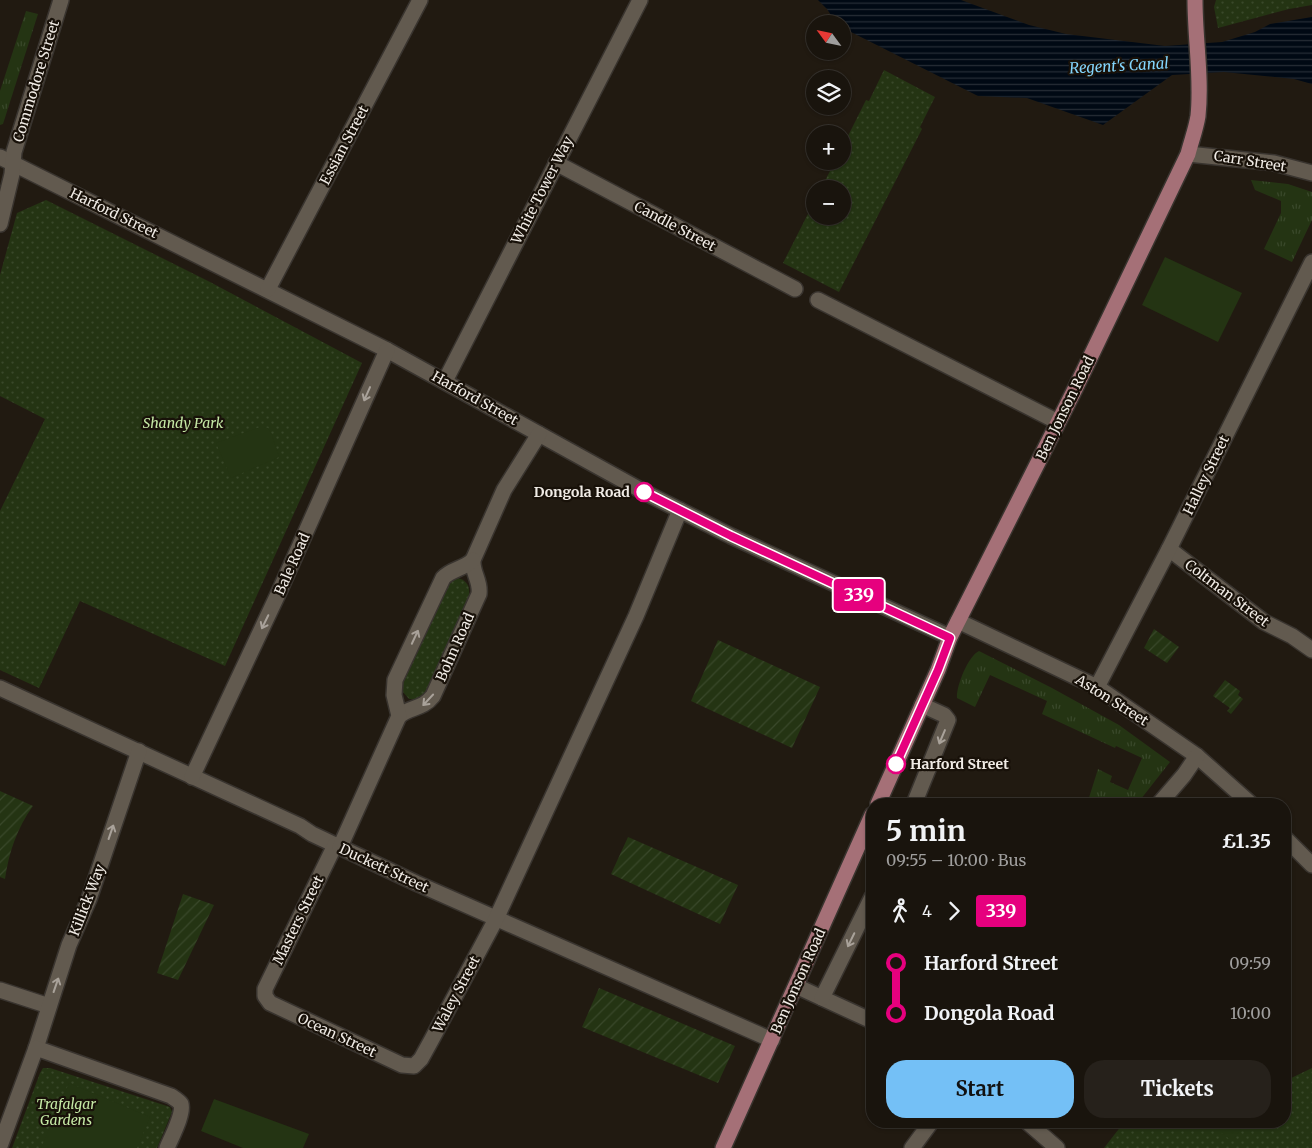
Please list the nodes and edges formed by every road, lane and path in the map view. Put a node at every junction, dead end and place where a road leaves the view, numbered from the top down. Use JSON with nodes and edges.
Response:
{"nodes":[{"id":1,"x":61,"y":0,"type":"edge"},
{"id":2,"x":420,"y":0,"type":"edge"},
{"id":3,"x":640,"y":0,"type":"edge"},
{"id":4,"x":1195,"y":0,"type":"edge"},
{"id":5,"x":1188,"y":154,"type":"junction"},
{"id":6,"x":6,"y":160,"type":"edge"},
{"id":7,"x":556,"y":163,"type":"junction"},
{"id":8,"x":1312,"y":173,"type":"edge"},
{"id":9,"x":0,"y":224,"type":"edge"},
{"id":10,"x":1312,"y":262,"type":"edge"},
{"id":11,"x":1308,"y":281,"type":"edge"},
{"id":12,"x":268,"y":289,"type":"junction"},
{"id":13,"x":795,"y":289,"type":"dead end"},
{"id":14,"x":818,"y":300,"type":"dead end"},
{"id":15,"x":387,"y":350,"type":"junction"},
{"id":16,"x":445,"y":381,"type":"junction"},
{"id":17,"x":1058,"y":422,"type":"junction"},
{"id":18,"x":539,"y":434,"type":"junction"},
{"id":19,"x":680,"y":510,"type":"junction"},
{"id":20,"x":1169,"y":549,"type":"junction"},
{"id":21,"x":473,"y":560,"type":"junction"},
{"id":22,"x":958,"y":621,"type":"junction"},
{"id":23,"x":950,"y":638,"type":"junction"},
{"id":24,"x":1312,"y":650,"type":"edge"},
{"id":25,"x":1097,"y":687,"type":"junction"},
{"id":26,"x":0,"y":688,"type":"edge"},
{"id":27,"x":922,"y":705,"type":"junction"},
{"id":28,"x":399,"y":716,"type":"junction"},
{"id":29,"x":139,"y":752,"type":"junction"},
{"id":30,"x":1197,"y":756,"type":"junction"},
{"id":31,"x":192,"y":776,"type":"junction"},
{"id":32,"x":881,"y":798,"type":"edge"},
{"id":33,"x":916,"y":798,"type":"edge"},
{"id":34,"x":1164,"y":798,"type":"edge"},
{"id":35,"x":1244,"y":798,"type":"edge"},
{"id":36,"x":866,"y":828,"type":"edge"},
{"id":37,"x":1291,"y":844,"type":"edge"},
{"id":38,"x":338,"y":846,"type":"junction"},
{"id":39,"x":1312,"y":865,"type":"edge"},
{"id":40,"x":866,"y":909,"type":"edge"},
{"id":41,"x":496,"y":919,"type":"junction"},
{"id":42,"x":796,"y":986,"type":"junction"},
{"id":43,"x":0,"y":990,"type":"edge"},
{"id":44,"x":265,"y":996,"type":"joint"},
{"id":45,"x":822,"y":998,"type":"junction"},
{"id":46,"x":49,"y":1006,"type":"junction"},
{"id":47,"x":866,"y":1018,"type":"edge"},
{"id":48,"x":772,"y":1040,"type":"junction"},
{"id":49,"x":36,"y":1048,"type":"junction"},
{"id":50,"x":414,"y":1066,"type":"joint"},
{"id":51,"x":927,"y":1128,"type":"edge"},
{"id":52,"x":1039,"y":1128,"type":"edge"},
{"id":53,"x":0,"y":1146,"type":"edge"},
{"id":54,"x":167,"y":1148,"type":"edge"},
{"id":55,"x":723,"y":1148,"type":"edge"},
{"id":56,"x":912,"y":1148,"type":"edge"},
{"id":57,"x":1057,"y":1148,"type":"edge"}],
"edges":[{"from":1,"to":6,"type":"street","name":"Commodore Street"},
{"from":2,"to":12,"type":"street","name":"Essian Street"},
{"from":3,"to":7,"type":"street","name":"White Tower Way"},
{"from":4,"to":5,"type":"main road","name":"Ben Jonson Road"},
{"from":5,"to":8,"type":"street","name":"Carr Street"},
{"from":5,"to":17,"type":"main road","name":"Ben Jonson Road"},
{"from":6,"to":9,"type":"street","name":"Commodore Street"},
{"from":6,"to":12,"type":"street","name":"Harford Street"},
{"from":7,"to":13,"type":"street","name":"Candle Street"},
{"from":7,"to":16,"type":"street","name":"White Tower Way"},
{"from":10,"to":11,"type":"street","name":"Halley Street"},
{"from":11,"to":20,"type":"street","name":"Halley Street"},
{"from":12,"to":15,"type":"street","name":"Harford Street"},
{"from":14,"to":17,"type":"street"},
{"from":15,"to":16,"type":"street","name":"Harford Street"},
{"from":15,"to":31,"type":"street","name":"Bale Road","one_way":true},
{"from":16,"to":18,"type":"street","name":"Harford Street"},
{"from":17,"to":22,"type":"main road","name":"Ben Jonson Road"},
{"from":18,"to":19,"type":"street","name":"Harford Street"},
{"from":18,"to":21,"type":"street"},
{"from":19,"to":23,"type":"street","name":"Harford Street"},
{"from":19,"to":41,"type":"street"},
{"from":20,"to":24,"type":"street","name":"Coltman Street"},
{"from":20,"to":25,"type":"street","name":"Halley Street"},
{"from":28,"to":21,"type":"street","one_way":true},
{"from":21,"to":28,"type":"street","name":"Bohn Road","one_way":true},
{"from":22,"to":23,"type":"main road","name":"Ben Jonson Road"},
{"from":22,"to":25,"type":"street","name":"Aston Street"},
{"from":23,"to":27,"type":"main road","name":"Ben Jonson Road"},
{"from":25,"to":30,"type":"street","name":"Aston Street"},
{"from":26,"to":29,"type":"street","name":"Duckett Street"},
{"from":27,"to":32,"type":"main road","name":"Ben Jonson Road"},
{"from":27,"to":33,"type":"street","one_way":true},
{"from":28,"to":38,"type":"street"},
{"from":29,"to":31,"type":"street","name":"Duckett Street"},
{"from":46,"to":29,"type":"street","name":"Killick Way","one_way":true},
{"from":30,"to":34,"type":"street"},
{"from":30,"to":35,"type":"street","name":"Aston Street"},
{"from":31,"to":38,"type":"street","name":"Duckett Street"},
{"from":36,"to":42,"type":"main road","name":"Ben Jonson Road"},
{"from":37,"to":39,"type":"street"},
{"from":38,"to":41,"type":"street","name":"Duckett Street"},
{"from":38,"to":44,"type":"street","name":"Masters Street"},
{"from":40,"to":45,"type":"street","one_way":true},
{"from":41,"to":48,"type":"street","name":"Duckett Street"},
{"from":41,"to":50,"type":"street","name":"Waley Street"},
{"from":42,"to":45,"type":"street"},
{"from":42,"to":48,"type":"main road","name":"Ben Jonson Road"},
{"from":43,"to":46,"type":"street"},
{"from":44,"to":50,"type":"street","name":"Ocean Street"},
{"from":45,"to":47,"type":"street"},
{"from":46,"to":49,"type":"street","name":"Killick Way"},
{"from":48,"to":55,"type":"main road","name":"Ben Jonson Road"},
{"from":49,"to":53,"type":"street"},
{"from":49,"to":54,"type":"street"},
{"from":51,"to":56,"type":"street"},
{"from":52,"to":57,"type":"street"}]}
